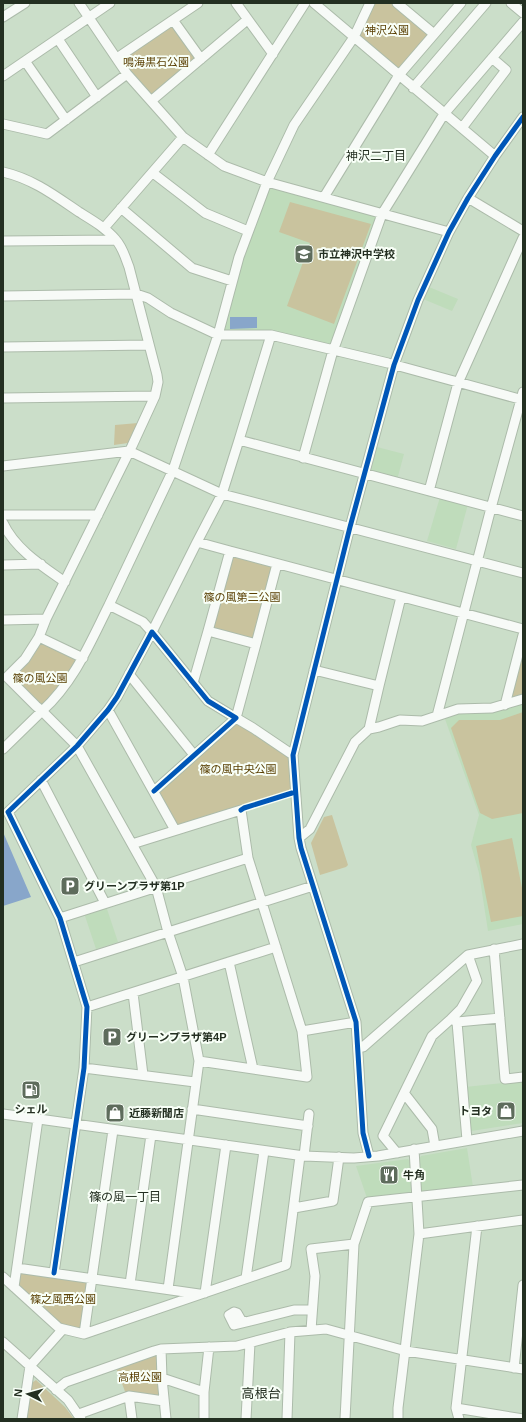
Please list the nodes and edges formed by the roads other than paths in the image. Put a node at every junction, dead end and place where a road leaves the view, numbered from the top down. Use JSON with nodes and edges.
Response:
{"nodes":[{"id":1,"x":25,"y":3,"type":"edge"},
{"id":2,"x":79,"y":3,"type":"edge"},
{"id":3,"x":110,"y":3,"type":"edge"},
{"id":4,"x":198,"y":3,"type":"edge"},
{"id":5,"x":236,"y":3,"type":"edge"},
{"id":6,"x":305,"y":3,"type":"edge"},
{"id":7,"x":314,"y":3,"type":"edge"},
{"id":8,"x":370,"y":3,"type":"edge"},
{"id":9,"x":397,"y":3,"type":"edge"},
{"id":10,"x":461,"y":3,"type":"edge"},
{"id":11,"x":486,"y":3,"type":"edge"},
{"id":12,"x":511,"y":3,"type":"edge"},
{"id":13,"x":523,"y":13,"type":"edge"},
{"id":14,"x":89,"y":17,"type":"junction"},
{"id":15,"x":3,"y":18,"type":"edge"},
{"id":16,"x":173,"y":20,"type":"junction"},
{"id":17,"x":248,"y":20,"type":"junction"},
{"id":18,"x":523,"y":22,"type":"edge"},
{"id":19,"x":434,"y":34,"type":"junction"},
{"id":20,"x":354,"y":37,"type":"junction"},
{"id":21,"x":58,"y":39,"type":"junction"},
{"id":22,"x":273,"y":54,"type":"junction"},
{"id":23,"x":117,"y":58,"type":"junction"},
{"id":24,"x":492,"y":58,"type":"junction"},
{"id":25,"x":201,"y":59,"type":"junction"},
{"id":26,"x":25,"y":61,"type":"junction"},
{"id":27,"x":127,"y":74,"type":"junction"},
{"id":28,"x":399,"y":75,"type":"junction"},
{"id":29,"x":3,"y":76,"type":"edge"},
{"id":30,"x":413,"y":88,"type":"junction"},
{"id":31,"x":97,"y":97,"type":"junction"},
{"id":32,"x":151,"y":100,"type":"junction"},
{"id":33,"x":444,"y":114,"type":"junction"},
{"id":34,"x":523,"y":117,"type":"edge"},
{"id":35,"x":66,"y":120,"type":"junction"},
{"id":36,"x":3,"y":124,"type":"edge"},
{"id":37,"x":462,"y":128,"type":"junction"},
{"id":38,"x":183,"y":137,"type":"junction"},
{"id":39,"x":208,"y":154,"type":"junction"},
{"id":40,"x":495,"y":156,"type":"junction"},
{"id":41,"x":3,"y":172,"type":"edge"},
{"id":42,"x":153,"y":173,"type":"junction"},
{"id":43,"x":267,"y":182,"type":"junction"},
{"id":44,"x":324,"y":197,"type":"junction"},
{"id":45,"x":468,"y":198,"type":"junction"},
{"id":46,"x":121,"y":208,"type":"junction"},
{"id":47,"x":382,"y":214,"type":"junction"},
{"id":48,"x":104,"y":228,"type":"junction"},
{"id":49,"x":248,"y":230,"type":"junction"},
{"id":50,"x":523,"y":231,"type":"edge"},
{"id":51,"x":449,"y":232,"type":"junction"},
{"id":52,"x":523,"y":238,"type":"edge"},
{"id":53,"x":116,"y":240,"type":"junction"},
{"id":54,"x":3,"y":241,"type":"edge"},
{"id":55,"x":232,"y":281,"type":"junction"},
{"id":56,"x":136,"y":294,"type":"junction"},
{"id":57,"x":3,"y":296,"type":"edge"},
{"id":58,"x":218,"y":335,"type":"junction"},
{"id":59,"x":271,"y":335,"type":"junction"},
{"id":60,"x":149,"y":345,"type":"junction"},
{"id":61,"x":3,"y":347,"type":"edge"},
{"id":62,"x":333,"y":350,"type":"junction"},
{"id":63,"x":394,"y":365,"type":"junction"},
{"id":64,"x":458,"y":383,"type":"junction"},
{"id":65,"x":155,"y":396,"type":"junction"},
{"id":66,"x":522,"y":397,"type":"edge"},
{"id":67,"x":3,"y":398,"type":"edge"},
{"id":68,"x":239,"y":440,"type":"junction"},
{"id":69,"x":129,"y":451,"type":"junction"},
{"id":70,"x":303,"y":458,"type":"junction"},
{"id":71,"x":3,"y":466,"type":"edge"},
{"id":72,"x":173,"y":470,"type":"junction"},
{"id":73,"x":364,"y":474,"type":"junction"},
{"id":74,"x":429,"y":491,"type":"junction"},
{"id":75,"x":222,"y":494,"type":"junction"},
{"id":76,"x":491,"y":508,"type":"junction"},
{"id":77,"x":98,"y":514,"type":"junction"},
{"id":78,"x":3,"y":515,"type":"edge"},
{"id":79,"x":523,"y":516,"type":"edge"},
{"id":80,"x":3,"y":523,"type":"edge"},
{"id":81,"x":350,"y":526,"type":"junction"},
{"id":82,"x":197,"y":542,"type":"junction"},
{"id":83,"x":230,"y":551,"type":"junction"},
{"id":84,"x":478,"y":561,"type":"junction"},
{"id":85,"x":41,"y":564,"type":"junction"},
{"id":86,"x":277,"y":564,"type":"junction"},
{"id":87,"x":3,"y":565,"type":"edge"},
{"id":88,"x":523,"y":573,"type":"edge"},
{"id":89,"x":337,"y":579,"type":"junction"},
{"id":90,"x":64,"y":582,"type":"junction"},
{"id":91,"x":401,"y":597,"type":"junction"},
{"id":92,"x":109,"y":605,"type":"junction"},
{"id":93,"x":464,"y":614,"type":"junction"},
{"id":94,"x":46,"y":619,"type":"junction"},
{"id":95,"x":3,"y":620,"type":"edge"},
{"id":96,"x":523,"y":629,"type":"edge"},
{"id":97,"x":208,"y":631,"type":"junction"},
{"id":98,"x":152,"y":632,"type":"junction"},
{"id":99,"x":523,"y":635,"type":"edge"},
{"id":100,"x":39,"y":636,"type":"junction"},
{"id":101,"x":256,"y":644,"type":"junction"},
{"id":102,"x":83,"y":658,"type":"junction"},
{"id":103,"x":314,"y":670,"type":"junction"},
{"id":104,"x":130,"y":674,"type":"junction"},
{"id":105,"x":4,"y":678,"type":"edge"},
{"id":106,"x":194,"y":683,"type":"junction"},
{"id":107,"x":378,"y":686,"type":"junction"},
{"id":108,"x":523,"y":699,"type":"edge"},
{"id":109,"x":505,"y":705,"type":"junction"},
{"id":110,"x":108,"y":710,"type":"junction"},
{"id":111,"x":42,"y":711,"type":"junction"},
{"id":112,"x":437,"y":716,"type":"junction"},
{"id":113,"x":236,"y":718,"type":"junction"},
{"id":114,"x":369,"y":729,"type":"junction"},
{"id":115,"x":77,"y":746,"type":"junction"},
{"id":116,"x":3,"y":748,"type":"edge"},
{"id":117,"x":293,"y":755,"type":"junction"},
{"id":118,"x":194,"y":756,"type":"junction"},
{"id":119,"x":41,"y":780,"type":"junction"},
{"id":120,"x":154,"y":791,"type":"junction"},
{"id":121,"x":175,"y":830,"type":"junction"},
{"id":122,"x":299,"y":838,"type":"junction"},
{"id":123,"x":132,"y":844,"type":"junction"},
{"id":124,"x":248,"y":858,"type":"junction"},
{"id":125,"x":313,"y":886,"type":"junction"},
{"id":126,"x":156,"y":887,"type":"junction"},
{"id":127,"x":262,"y":902,"type":"junction"},
{"id":128,"x":105,"y":903,"type":"junction"},
{"id":129,"x":60,"y":918,"type":"junction"},
{"id":130,"x":168,"y":932,"type":"junction"},
{"id":131,"x":523,"y":944,"type":"edge"},
{"id":132,"x":276,"y":947,"type":"junction"},
{"id":133,"x":494,"y":949,"type":"junction"},
{"id":134,"x":468,"y":955,"type":"junction"},
{"id":135,"x":74,"y":962,"type":"junction"},
{"id":136,"x":230,"y":962,"type":"junction"},
{"id":137,"x":183,"y":977,"type":"junction"},
{"id":138,"x":133,"y":993,"type":"junction"},
{"id":139,"x":88,"y":1007,"type":"junction"},
{"id":140,"x":500,"y":1018,"type":"junction"},
{"id":141,"x":454,"y":1020,"type":"junction"},
{"id":142,"x":356,"y":1022,"type":"junction"},
{"id":143,"x":302,"y":1031,"type":"junction"},
{"id":144,"x":359,"y":1048,"type":"junction"},
{"id":145,"x":199,"y":1061,"type":"junction"},
{"id":146,"x":84,"y":1068,"type":"junction"},
{"id":147,"x":253,"y":1069,"type":"junction"},
{"id":148,"x":143,"y":1076,"type":"junction"},
{"id":149,"x":523,"y":1077,"type":"edge"},
{"id":150,"x":196,"y":1082,"type":"junction"},
{"id":151,"x":404,"y":1093,"type":"junction"},
{"id":152,"x":192,"y":1110,"type":"junction"},
{"id":153,"x":3,"y":1114,"type":"edge"},
{"id":154,"x":309,"y":1114,"type":"dead end"},
{"id":155,"x":38,"y":1119,"type":"junction"},
{"id":156,"x":75,"y":1125,"type":"junction"},
{"id":157,"x":308,"y":1126,"type":"junction"},
{"id":158,"x":113,"y":1130,"type":"junction"},
{"id":159,"x":523,"y":1131,"type":"edge"},
{"id":160,"x":151,"y":1135,"type":"junction"},
{"id":161,"x":188,"y":1140,"type":"junction"},
{"id":162,"x":466,"y":1140,"type":"junction"},
{"id":163,"x":226,"y":1145,"type":"junction"},
{"id":164,"x":435,"y":1146,"type":"junction"},
{"id":165,"x":414,"y":1149,"type":"junction"},
{"id":166,"x":264,"y":1151,"type":"junction"},
{"id":167,"x":397,"y":1153,"type":"junction"},
{"id":168,"x":302,"y":1156,"type":"junction"},
{"id":169,"x":369,"y":1156,"type":"junction"},
{"id":170,"x":339,"y":1157,"type":"junction"},
{"id":171,"x":523,"y":1185,"type":"edge"},
{"id":172,"x":417,"y":1196,"type":"junction"},
{"id":173,"x":294,"y":1208,"type":"junction"},
{"id":174,"x":523,"y":1220,"type":"edge"},
{"id":175,"x":477,"y":1226,"type":"junction"},
{"id":176,"x":419,"y":1234,"type":"junction"},
{"id":177,"x":354,"y":1244,"type":"junction"},
{"id":178,"x":17,"y":1268,"type":"junction"},
{"id":179,"x":54,"y":1273,"type":"junction"},
{"id":180,"x":3,"y":1276,"type":"edge"},
{"id":181,"x":246,"y":1278,"type":"junction"},
{"id":182,"x":92,"y":1279,"type":"junction"},
{"id":183,"x":130,"y":1284,"type":"junction"},
{"id":184,"x":523,"y":1285,"type":"edge"},
{"id":185,"x":14,"y":1287,"type":"junction"},
{"id":186,"x":168,"y":1289,"type":"junction"},
{"id":187,"x":203,"y":1293,"type":"junction"},
{"id":188,"x":312,"y":1310,"type":"junction"},
{"id":189,"x":245,"y":1322,"type":"dead end"},
{"id":190,"x":63,"y":1329,"type":"junction"},
{"id":191,"x":311,"y":1330,"type":"junction"},
{"id":192,"x":290,"y":1332,"type":"junction"},
{"id":193,"x":84,"y":1334,"type":"junction"},
{"id":194,"x":350,"y":1336,"type":"junction"},
{"id":195,"x":3,"y":1342,"type":"edge"},
{"id":196,"x":250,"y":1343,"type":"junction"},
{"id":197,"x":209,"y":1347,"type":"junction"},
{"id":198,"x":161,"y":1349,"type":"junction"},
{"id":199,"x":406,"y":1351,"type":"junction"},
{"id":200,"x":462,"y":1359,"type":"junction"},
{"id":201,"x":30,"y":1366,"type":"junction"},
{"id":202,"x":518,"y":1369,"type":"edge"},
{"id":203,"x":162,"y":1378,"type":"junction"},
{"id":204,"x":56,"y":1390,"type":"junction"},
{"id":205,"x":204,"y":1392,"type":"junction"},
{"id":206,"x":129,"y":1396,"type":"junction"},
{"id":207,"x":164,"y":1401,"type":"junction"},
{"id":208,"x":456,"y":1408,"type":"junction"},
{"id":209,"x":80,"y":1417,"type":"edge"},
{"id":210,"x":511,"y":1418,"type":"edge"},
{"id":211,"x":22,"y":1419,"type":"edge"},
{"id":212,"x":132,"y":1419,"type":"edge"},
{"id":213,"x":166,"y":1419,"type":"edge"},
{"id":214,"x":204,"y":1419,"type":"edge"},
{"id":215,"x":246,"y":1419,"type":"edge"},
{"id":216,"x":287,"y":1419,"type":"edge"},
{"id":217,"x":345,"y":1419,"type":"edge"},
{"id":218,"x":398,"y":1419,"type":"edge"},
{"id":219,"x":459,"y":1419,"type":"edge"},
{"id":220,"x":523,"y":1419,"type":"edge"}],
"edges":[{"from":1,"to":15,"type":"street"},
{"from":2,"to":14,"type":"street"},
{"from":3,"to":14,"type":"street"},
{"from":4,"to":16,"type":"street"},
{"from":5,"to":17,"type":"street"},
{"from":6,"to":22,"type":"street"},
{"from":7,"to":20,"type":"street"},
{"from":8,"to":20,"type":"street"},
{"from":9,"to":19,"type":"street"},
{"from":10,"to":19,"type":"street"},
{"from":11,"to":30,"type":"street"},
{"from":12,"to":13,"type":"street"},
{"from":14,"to":21,"type":"street"},
{"from":14,"to":23,"type":"street"},
{"from":16,"to":23,"type":"street"},
{"from":16,"to":25,"type":"street"},
{"from":17,"to":22,"type":"street"},
{"from":17,"to":25,"type":"street"},
{"from":18,"to":24,"type":"street"},
{"from":19,"to":28,"type":"street"},
{"from":20,"to":28,"type":"street"},
{"from":20,"to":43,"type":"street"},
{"from":21,"to":26,"type":"street"},
{"from":21,"to":31,"type":"street"},
{"from":22,"to":39,"type":"street"},
{"from":23,"to":27,"type":"street"},
{"from":24,"to":33,"type":"street"},
{"from":24,"to":37,"type":"street"},
{"from":25,"to":32,"type":"street"},
{"from":26,"to":29,"type":"street"},
{"from":26,"to":35,"type":"street"},
{"from":27,"to":31,"type":"street"},
{"from":27,"to":32,"type":"street"},
{"from":28,"to":30,"type":"street"},
{"from":28,"to":44,"type":"street"},
{"from":30,"to":33,"type":"street"},
{"from":31,"to":35,"type":"street"},
{"from":32,"to":38,"type":"street"},
{"from":33,"to":37,"type":"street"},
{"from":33,"to":47,"type":"street"},
{"from":34,"to":40,"type":"street"},
{"from":35,"to":36,"type":"street"},
{"from":37,"to":40,"type":"street"},
{"from":38,"to":39,"type":"street"},
{"from":38,"to":42,"type":"street"},
{"from":39,"to":43,"type":"street"},
{"from":40,"to":45,"type":"street"},
{"from":41,"to":48,"type":"street"},
{"from":42,"to":46,"type":"street"},
{"from":42,"to":49,"type":"street"},
{"from":43,"to":44,"type":"street"},
{"from":43,"to":49,"type":"street"},
{"from":44,"to":47,"type":"street"},
{"from":45,"to":50,"type":"street"},
{"from":45,"to":51,"type":"street"},
{"from":46,"to":48,"type":"street"},
{"from":46,"to":55,"type":"street"},
{"from":47,"to":51,"type":"street"},
{"from":47,"to":62,"type":"street"},
{"from":48,"to":53,"type":"street"},
{"from":49,"to":55,"type":"street"},
{"from":51,"to":63,"type":"street"},
{"from":52,"to":64,"type":"street"},
{"from":53,"to":54,"type":"street"},
{"from":53,"to":56,"type":"street"},
{"from":55,"to":58,"type":"street"},
{"from":56,"to":57,"type":"street"},
{"from":56,"to":58,"type":"street"},
{"from":56,"to":60,"type":"street"},
{"from":58,"to":59,"type":"street"},
{"from":58,"to":72,"type":"street"},
{"from":59,"to":62,"type":"street"},
{"from":59,"to":68,"type":"street"},
{"from":60,"to":61,"type":"street"},
{"from":60,"to":65,"type":"street"},
{"from":62,"to":63,"type":"street"},
{"from":62,"to":70,"type":"street"},
{"from":63,"to":64,"type":"street"},
{"from":63,"to":73,"type":"street"},
{"from":64,"to":66,"type":"street"},
{"from":64,"to":74,"type":"street"},
{"from":65,"to":67,"type":"street"},
{"from":65,"to":69,"type":"street"},
{"from":66,"to":76,"type":"street"},
{"from":68,"to":70,"type":"street"},
{"from":68,"to":75,"type":"street"},
{"from":69,"to":71,"type":"street"},
{"from":69,"to":72,"type":"street"},
{"from":69,"to":77,"type":"street"},
{"from":70,"to":73,"type":"street"},
{"from":72,"to":75,"type":"street"},
{"from":72,"to":92,"type":"street"},
{"from":73,"to":74,"type":"street"},
{"from":73,"to":81,"type":"street"},
{"from":74,"to":76,"type":"street"},
{"from":75,"to":81,"type":"street"},
{"from":75,"to":82,"type":"street"},
{"from":76,"to":79,"type":"street"},
{"from":76,"to":84,"type":"street"},
{"from":77,"to":78,"type":"street"},
{"from":77,"to":90,"type":"street"},
{"from":80,"to":85,"type":"street"},
{"from":81,"to":84,"type":"street"},
{"from":81,"to":89,"type":"street"},
{"from":82,"to":83,"type":"street"},
{"from":82,"to":98,"type":"street"},
{"from":83,"to":86,"type":"street"},
{"from":83,"to":97,"type":"street"},
{"from":84,"to":88,"type":"street"},
{"from":84,"to":93,"type":"street"},
{"from":85,"to":87,"type":"street"},
{"from":85,"to":90,"type":"street"},
{"from":86,"to":89,"type":"street"},
{"from":86,"to":101,"type":"street"},
{"from":89,"to":91,"type":"street"},
{"from":89,"to":103,"type":"street"},
{"from":90,"to":94,"type":"street"},
{"from":91,"to":93,"type":"street"},
{"from":91,"to":107,"type":"street"},
{"from":92,"to":98,"type":"street"},
{"from":92,"to":102,"type":"street"},
{"from":93,"to":96,"type":"street"},
{"from":93,"to":112,"type":"street"},
{"from":94,"to":95,"type":"street"},
{"from":94,"to":100,"type":"street"},
{"from":97,"to":101,"type":"street"},
{"from":97,"to":106,"type":"street"},
{"from":98,"to":104,"type":"street"},
{"from":98,"to":106,"type":"street"},
{"from":99,"to":109,"type":"street"},
{"from":100,"to":102,"type":"street"},
{"from":100,"to":105,"type":"street"},
{"from":101,"to":113,"type":"street"},
{"from":102,"to":111,"type":"street"},
{"from":103,"to":107,"type":"street"},
{"from":103,"to":117,"type":"street"},
{"from":104,"to":110,"type":"street"},
{"from":104,"to":118,"type":"street"},
{"from":105,"to":111,"type":"street"},
{"from":106,"to":113,"type":"street"},
{"from":107,"to":114,"type":"street"},
{"from":108,"to":109,"type":"street"},
{"from":109,"to":112,"type":"street"},
{"from":110,"to":115,"type":"street"},
{"from":110,"to":120,"type":"street"},
{"from":111,"to":115,"type":"street"},
{"from":111,"to":116,"type":"street"},
{"from":112,"to":114,"type":"street"},
{"from":113,"to":117,"type":"street"},
{"from":113,"to":118,"type":"street"},
{"from":114,"to":122,"type":"street"},
{"from":115,"to":119,"type":"street"},
{"from":115,"to":123,"type":"street"},
{"from":117,"to":122,"type":"street"},
{"from":118,"to":120,"type":"street"},
{"from":119,"to":128,"type":"street"},
{"from":119,"to":129,"type":"street"},
{"from":120,"to":121,"type":"street"},
{"from":121,"to":123,"type":"street"},
{"from":121,"to":124,"type":"street"},
{"from":122,"to":125,"type":"street"},
{"from":123,"to":126,"type":"street"},
{"from":124,"to":126,"type":"street"},
{"from":124,"to":127,"type":"street"},
{"from":125,"to":127,"type":"street"},
{"from":125,"to":142,"type":"street"},
{"from":126,"to":128,"type":"street"},
{"from":126,"to":130,"type":"street"},
{"from":127,"to":130,"type":"street"},
{"from":127,"to":132,"type":"street"},
{"from":128,"to":129,"type":"street"},
{"from":129,"to":135,"type":"street"},
{"from":130,"to":135,"type":"street"},
{"from":130,"to":137,"type":"street"},
{"from":131,"to":133,"type":"street"},
{"from":132,"to":136,"type":"street"},
{"from":132,"to":143,"type":"street"},
{"from":133,"to":134,"type":"street"},
{"from":133,"to":140,"type":"street"},
{"from":134,"to":141,"type":"street"},
{"from":134,"to":144,"type":"street"},
{"from":135,"to":139,"type":"street"},
{"from":136,"to":137,"type":"street"},
{"from":136,"to":147,"type":"street"},
{"from":137,"to":138,"type":"street"},
{"from":137,"to":145,"type":"street"},
{"from":138,"to":139,"type":"street"},
{"from":138,"to":148,"type":"street"},
{"from":139,"to":146,"type":"street"},
{"from":140,"to":141,"type":"street"},
{"from":140,"to":149,"type":"street"},
{"from":141,"to":151,"type":"street"},
{"from":141,"to":162,"type":"street"},
{"from":142,"to":143,"type":"street"},
{"from":142,"to":144,"type":"street"},
{"from":143,"to":147,"type":"street"},
{"from":144,"to":169,"type":"street"},
{"from":145,"to":147,"type":"street"},
{"from":145,"to":150,"type":"street"},
{"from":146,"to":148,"type":"street"},
{"from":146,"to":156,"type":"street"},
{"from":148,"to":150,"type":"street"},
{"from":150,"to":152,"type":"street"},
{"from":151,"to":164,"type":"street"},
{"from":151,"to":167,"type":"street"},
{"from":152,"to":157,"type":"street"},
{"from":152,"to":161,"type":"street"},
{"from":153,"to":155,"type":"street"},
{"from":154,"to":157,"type":"street"},
{"from":155,"to":156,"type":"street"},
{"from":155,"to":178,"type":"street"},
{"from":156,"to":158,"type":"street"},
{"from":156,"to":179,"type":"street"},
{"from":157,"to":168,"type":"street"},
{"from":158,"to":160,"type":"street"},
{"from":158,"to":182,"type":"street"},
{"from":159,"to":162,"type":"street"},
{"from":160,"to":161,"type":"street"},
{"from":160,"to":183,"type":"street"},
{"from":161,"to":163,"type":"street"},
{"from":161,"to":186,"type":"street"},
{"from":162,"to":164,"type":"street"},
{"from":163,"to":166,"type":"street"},
{"from":163,"to":187,"type":"street"},
{"from":164,"to":165,"type":"street"},
{"from":165,"to":167,"type":"street"},
{"from":165,"to":172,"type":"street"},
{"from":166,"to":168,"type":"street"},
{"from":166,"to":181,"type":"street"},
{"from":167,"to":169,"type":"street"},
{"from":168,"to":170,"type":"street"},
{"from":168,"to":173,"type":"street"},
{"from":169,"to":170,"type":"street"},
{"from":170,"to":173,"type":"street"},
{"from":171,"to":172,"type":"street"},
{"from":172,"to":176,"type":"street"},
{"from":172,"to":177,"type":"street"},
{"from":173,"to":181,"type":"street"},
{"from":174,"to":175,"type":"street"},
{"from":175,"to":176,"type":"street"},
{"from":175,"to":200,"type":"street"},
{"from":176,"to":199,"type":"street"},
{"from":177,"to":188,"type":"street"},
{"from":177,"to":194,"type":"street"},
{"from":178,"to":179,"type":"street"},
{"from":178,"to":185,"type":"street"},
{"from":179,"to":182,"type":"street"},
{"from":180,"to":185,"type":"street"},
{"from":181,"to":187,"type":"street"},
{"from":182,"to":183,"type":"street"},
{"from":182,"to":193,"type":"street"},
{"from":183,"to":186,"type":"street"},
{"from":184,"to":202,"type":"street"},
{"from":185,"to":190,"type":"street"},
{"from":186,"to":187,"type":"street"},
{"from":187,"to":193,"type":"street"},
{"from":188,"to":189,"type":"street"},
{"from":188,"to":191,"type":"street"},
{"from":190,"to":193,"type":"street"},
{"from":190,"to":201,"type":"street"},
{"from":191,"to":192,"type":"street"},
{"from":191,"to":194,"type":"street"},
{"from":192,"to":196,"type":"street"},
{"from":192,"to":216,"type":"street"},
{"from":194,"to":199,"type":"street"},
{"from":194,"to":217,"type":"street"},
{"from":195,"to":201,"type":"street"},
{"from":196,"to":197,"type":"street"},
{"from":196,"to":215,"type":"street"},
{"from":197,"to":198,"type":"street"},
{"from":197,"to":205,"type":"street"},
{"from":198,"to":203,"type":"street"},
{"from":198,"to":204,"type":"street"},
{"from":199,"to":200,"type":"street"},
{"from":199,"to":218,"type":"street"},
{"from":200,"to":202,"type":"street"},
{"from":200,"to":208,"type":"street"},
{"from":201,"to":204,"type":"street"},
{"from":201,"to":211,"type":"street"},
{"from":203,"to":205,"type":"street"},
{"from":203,"to":207,"type":"street"},
{"from":204,"to":209,"type":"street"},
{"from":205,"to":214,"type":"street"},
{"from":206,"to":207,"type":"street"},
{"from":206,"to":209,"type":"street"},
{"from":206,"to":212,"type":"street"},
{"from":207,"to":213,"type":"street"},
{"from":208,"to":210,"type":"street"},
{"from":208,"to":219,"type":"street"},
{"from":210,"to":220,"type":"street"}]}
